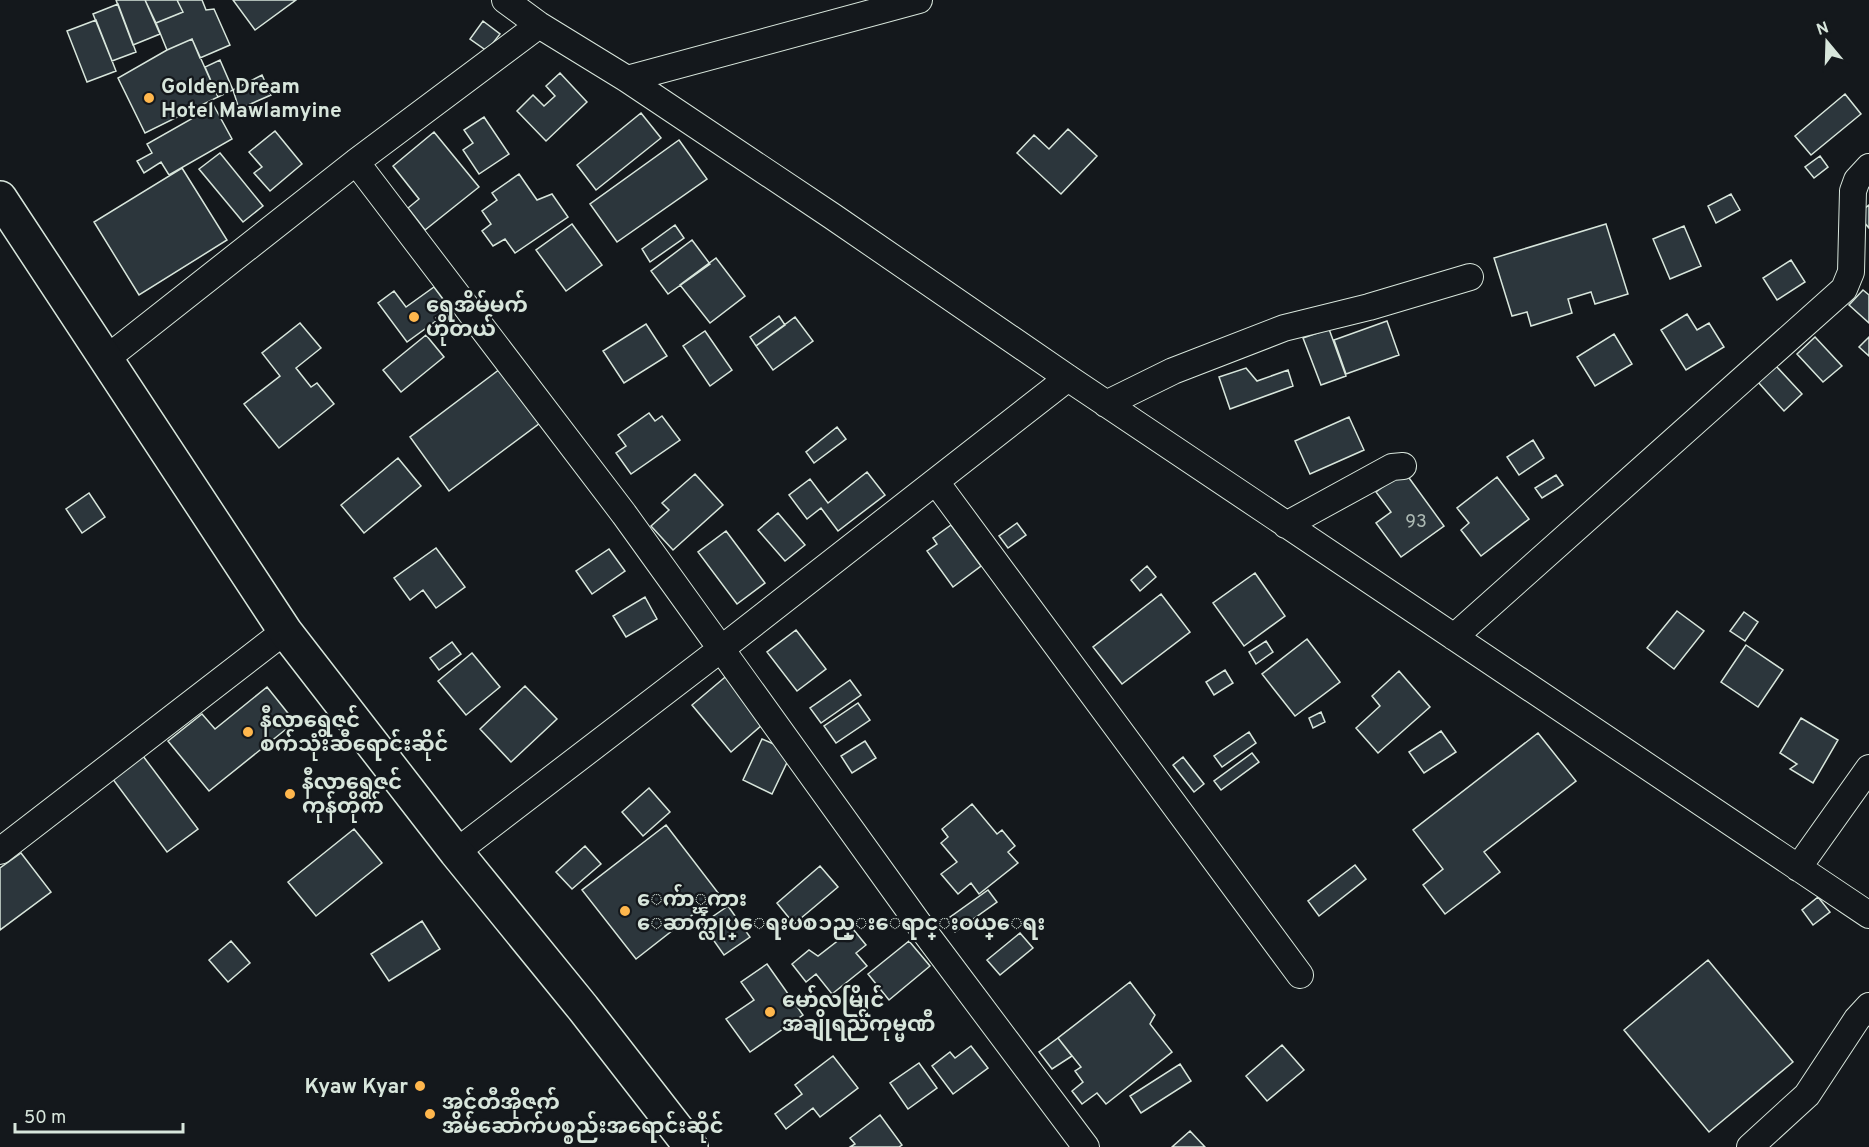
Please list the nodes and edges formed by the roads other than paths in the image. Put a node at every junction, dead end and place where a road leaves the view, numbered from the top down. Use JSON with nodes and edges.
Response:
{"nodes":[{"id":1,"x":505,"y":0,"type":"edge"},
{"id":2,"x":919,"y":0,"type":"edge"},
{"id":3,"x":538,"y":25,"type":"junction"},
{"id":4,"x":627,"y":79,"type":"junction"},
{"id":5,"x":356,"y":162,"type":"junction"},
{"id":6,"x":1869,"y":167,"type":"edge"},
{"id":7,"x":0,"y":198,"type":"edge"},
{"id":8,"x":1470,"y":277,"type":"dead end"},
{"id":9,"x":106,"y":360,"type":"junction"},
{"id":10,"x":1068,"y":378,"type":"junction"},
{"id":11,"x":1106,"y":404,"type":"junction"},
{"id":12,"x":1403,"y":466,"type":"dead end"},
{"id":13,"x":936,"y":482,"type":"junction"},
{"id":14,"x":1286,"y":525,"type":"junction"},
{"id":15,"x":285,"y":631,"type":"junction"},
{"id":16,"x":1454,"y":637,"type":"junction"},
{"id":17,"x":721,"y":649,"type":"junction"},
{"id":18,"x":1869,"y":768,"type":"edge"},
{"id":19,"x":0,"y":851,"type":"edge"},
{"id":20,"x":456,"y":852,"type":"junction"},
{"id":21,"x":1798,"y":868,"type":"junction"},
{"id":22,"x":1869,"y":915,"type":"edge"},
{"id":23,"x":1300,"y":975,"type":"dead end"},
{"id":24,"x":1869,"y":1006,"type":"edge"},
{"id":25,"x":691,"y":1147,"type":"edge"},
{"id":26,"x":1086,"y":1147,"type":"edge"},
{"id":27,"x":1750,"y":1147,"type":"edge"}],
"edges":[{"from":1,"to":3,"type":"street"},
{"from":2,"to":4,"type":"street"},
{"from":3,"to":4,"type":"street"},
{"from":3,"to":5,"type":"street"},
{"from":4,"to":10,"type":"street"},
{"from":5,"to":9,"type":"street"},
{"from":5,"to":17,"type":"street"},
{"from":6,"to":16,"type":"street"},
{"from":7,"to":9,"type":"highway"},
{"from":8,"to":11,"type":"street"},
{"from":9,"to":15,"type":"highway"},
{"from":10,"to":11,"type":"street"},
{"from":10,"to":13,"type":"street"},
{"from":11,"to":14,"type":"street"},
{"from":12,"to":14,"type":"street"},
{"from":13,"to":17,"type":"street"},
{"from":13,"to":23,"type":"street"},
{"from":14,"to":16,"type":"street"},
{"from":15,"to":19,"type":"street"},
{"from":15,"to":20,"type":"highway"},
{"from":16,"to":21,"type":"street"},
{"from":17,"to":20,"type":"street"},
{"from":17,"to":26,"type":"street"},
{"from":18,"to":21,"type":"street"},
{"from":20,"to":25,"type":"highway"},
{"from":21,"to":22,"type":"street"},
{"from":24,"to":27,"type":"street"}]}
